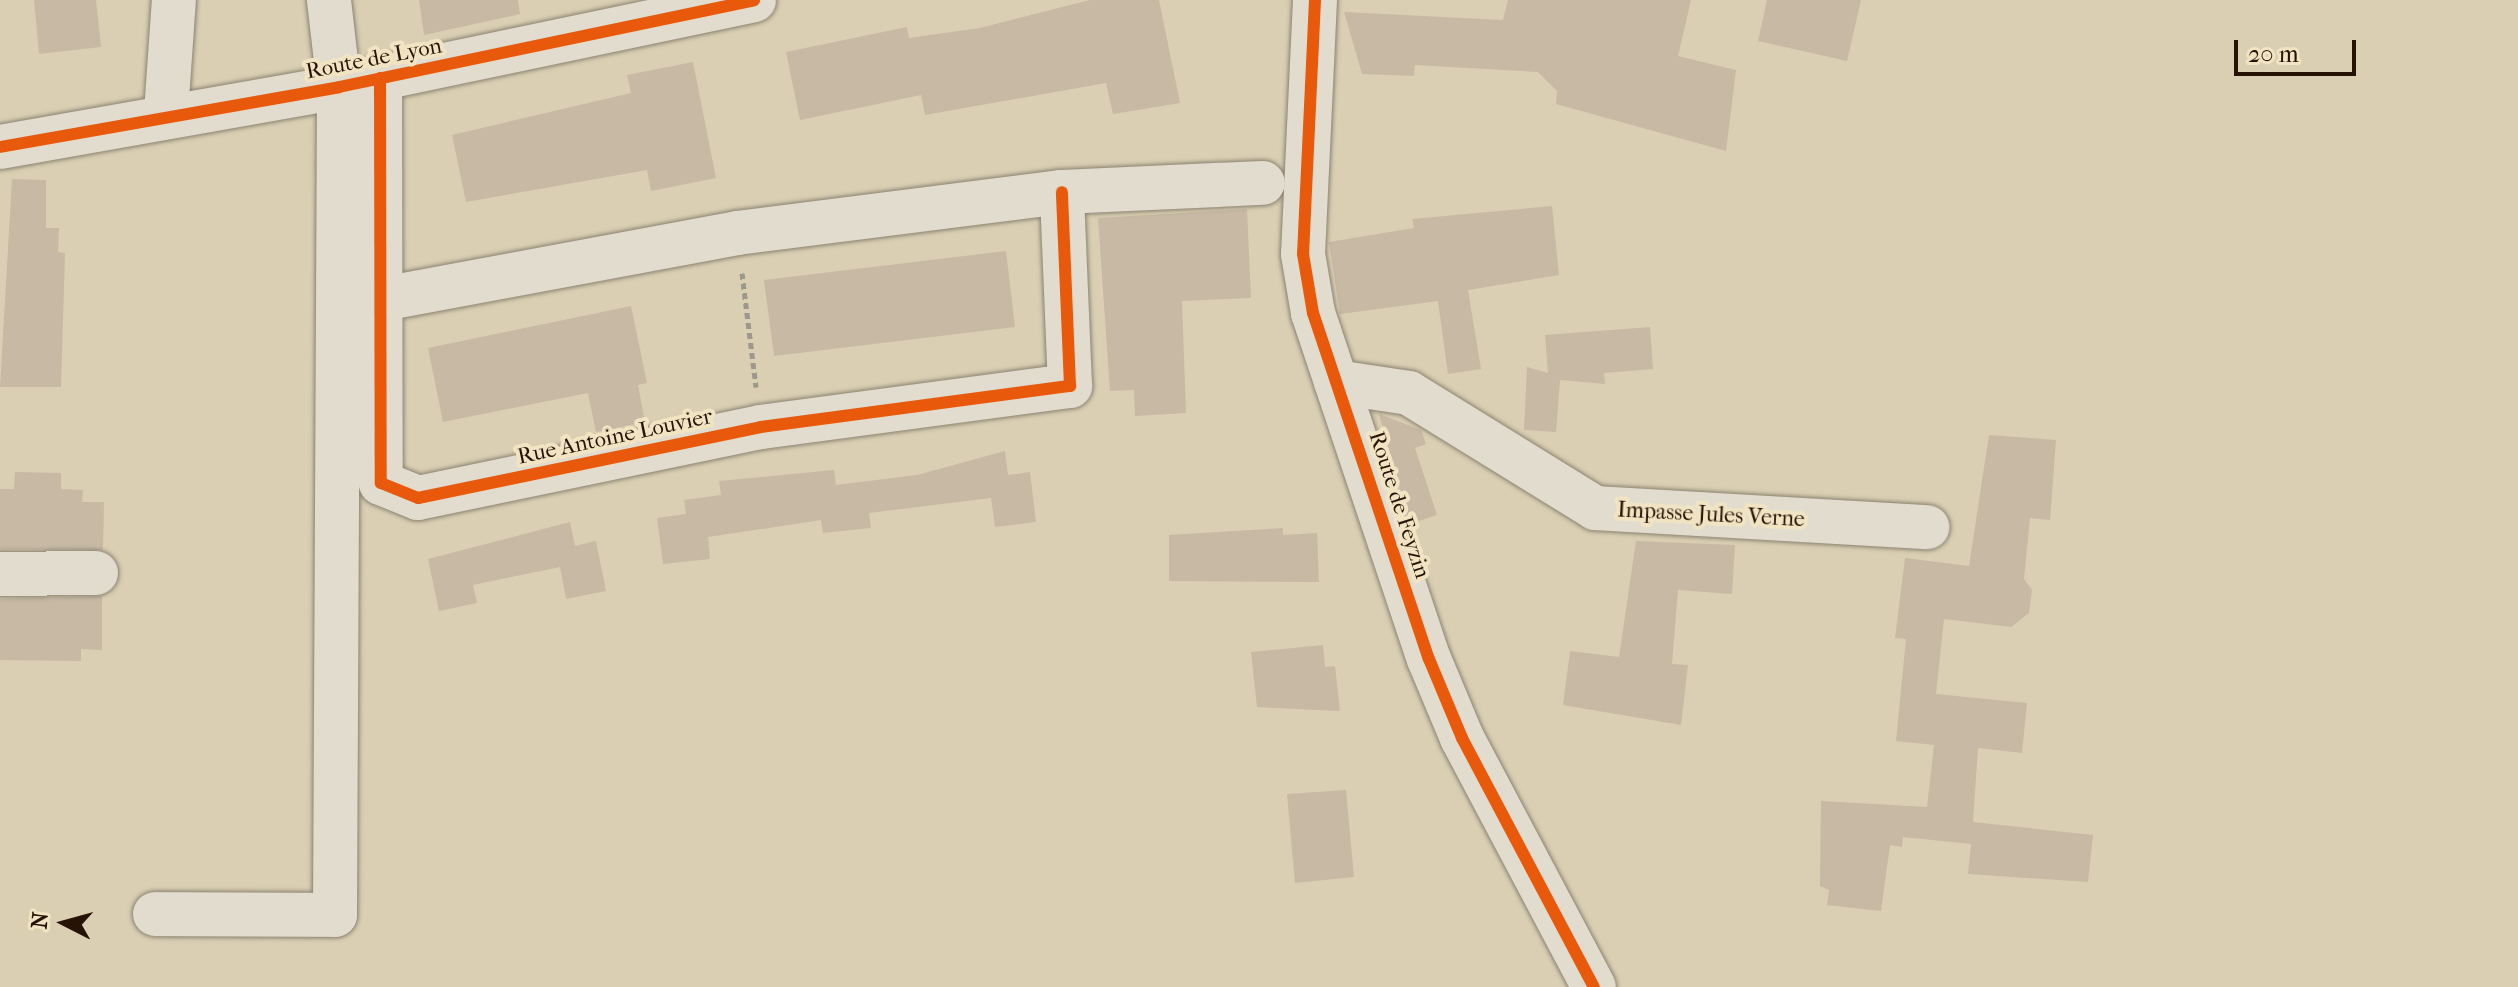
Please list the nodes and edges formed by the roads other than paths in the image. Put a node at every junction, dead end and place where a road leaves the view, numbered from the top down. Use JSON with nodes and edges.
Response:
{"nodes":[{"id":1,"x":174,"y":0,"type":"edge"},
{"id":2,"x":329,"y":0,"type":"edge"},
{"id":3,"x":754,"y":0,"type":"edge"},
{"id":4,"x":1315,"y":0,"type":"edge"},
{"id":5,"x":360,"y":83,"type":"junction"},
{"id":6,"x":166,"y":113,"type":"junction"},
{"id":7,"x":0,"y":147,"type":"edge"},
{"id":8,"x":1263,"y":183,"type":"dead end"},
{"id":9,"x":1062,"y":192,"type":"junction"},
{"id":10,"x":382,"y":299,"type":"junction"},
{"id":11,"x":1336,"y":382,"type":"junction"},
{"id":12,"x":1927,"y":527,"type":"dead end"},
{"id":13,"x":96,"y":573,"type":"dead end"},
{"id":14,"x":0,"y":574,"type":"edge"},
{"id":15,"x":155,"y":914,"type":"dead end"},
{"id":16,"x":1594,"y":987,"type":"edge"}],
"edges":[{"from":1,"to":6,"type":"street"},
{"from":2,"to":5,"type":"street"},
{"from":3,"to":5,"type":"street","name":"Route de Lyon"},
{"from":4,"to":11,"type":"street","name":"Route de Feyzin"},
{"from":5,"to":6,"type":"street","name":"Route de Lyon"},
{"from":5,"to":10,"type":"street","name":"Rue Antoine Louvier"},
{"from":5,"to":15,"type":"street"},
{"from":6,"to":7,"type":"street","name":"Route de Lyon"},
{"from":8,"to":9,"type":"street"},
{"from":9,"to":10,"type":"street"},
{"from":9,"to":10,"type":"street","name":"Rue Antoine Louvier"},
{"from":11,"to":12,"type":"street","name":"Impasse Jules Verne"},
{"from":11,"to":16,"type":"street","name":"Route de Feyzin"},
{"from":13,"to":14,"type":"street"}]}
